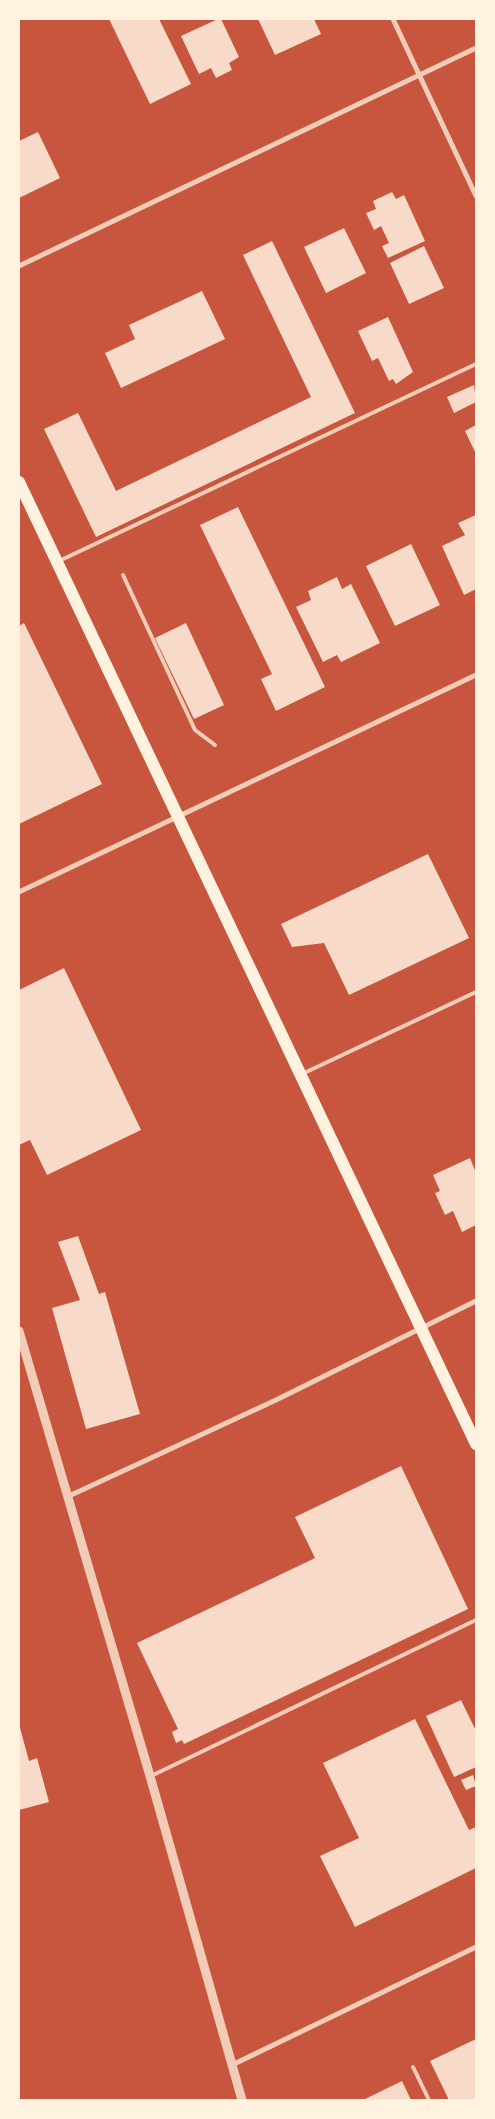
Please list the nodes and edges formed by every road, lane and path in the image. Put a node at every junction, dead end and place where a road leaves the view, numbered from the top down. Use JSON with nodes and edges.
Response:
{"nodes":[{"id":1,"x":393,"y":19,"type":"edge"},
{"id":2,"x":476,"y":48,"type":"edge"},
{"id":3,"x":420,"y":75,"type":"junction"},
{"id":4,"x":476,"y":196,"type":"edge"},
{"id":5,"x":19,"y":266,"type":"edge"},
{"id":6,"x":476,"y":364,"type":"edge"},
{"id":7,"x":19,"y":482,"type":"edge"},
{"id":8,"x":57,"y":562,"type":"junction"},
{"id":9,"x":123,"y":575,"type":"dead end"},
{"id":10,"x":476,"y":675,"type":"edge"},
{"id":11,"x":215,"y":745,"type":"dead end"},
{"id":12,"x":177,"y":816,"type":"junction"},
{"id":13,"x":19,"y":892,"type":"edge"},
{"id":14,"x":476,"y":992,"type":"edge"},
{"id":15,"x":300,"y":1075,"type":"junction"},
{"id":16,"x":476,"y":1301,"type":"edge"},
{"id":17,"x":422,"y":1328,"type":"junction"},
{"id":18,"x":19,"y":1330,"type":"edge"},
{"id":19,"x":476,"y":1444,"type":"edge"},
{"id":20,"x":68,"y":1496,"type":"junction"},
{"id":21,"x":476,"y":1620,"type":"edge"},
{"id":22,"x":150,"y":1776,"type":"junction"},
{"id":23,"x":476,"y":1947,"type":"edge"},
{"id":24,"x":232,"y":2065,"type":"junction"},
{"id":25,"x":413,"y":2067,"type":"dead end"},
{"id":26,"x":242,"y":2100,"type":"edge"},
{"id":27,"x":429,"y":2100,"type":"edge"}],
"edges":[{"from":1,"to":3,"type":"street"},
{"from":2,"to":3,"type":"street"},
{"from":3,"to":4,"type":"street"},
{"from":3,"to":5,"type":"street"},
{"from":6,"to":8,"type":"lane"},
{"from":7,"to":8,"type":"main road"},
{"from":8,"to":12,"type":"main road"},
{"from":9,"to":11,"type":"lane"},
{"from":10,"to":12,"type":"street"},
{"from":12,"to":13,"type":"street"},
{"from":12,"to":15,"type":"main road"},
{"from":14,"to":15,"type":"lane"},
{"from":15,"to":17,"type":"main road"},
{"from":16,"to":17,"type":"street"},
{"from":17,"to":19,"type":"main road"},
{"from":17,"to":20,"type":"street"},
{"from":18,"to":20,"type":"street"},
{"from":20,"to":22,"type":"street"},
{"from":21,"to":22,"type":"lane"},
{"from":22,"to":24,"type":"street"},
{"from":23,"to":24,"type":"street"},
{"from":24,"to":26,"type":"street"},
{"from":25,"to":27,"type":"lane"}]}
